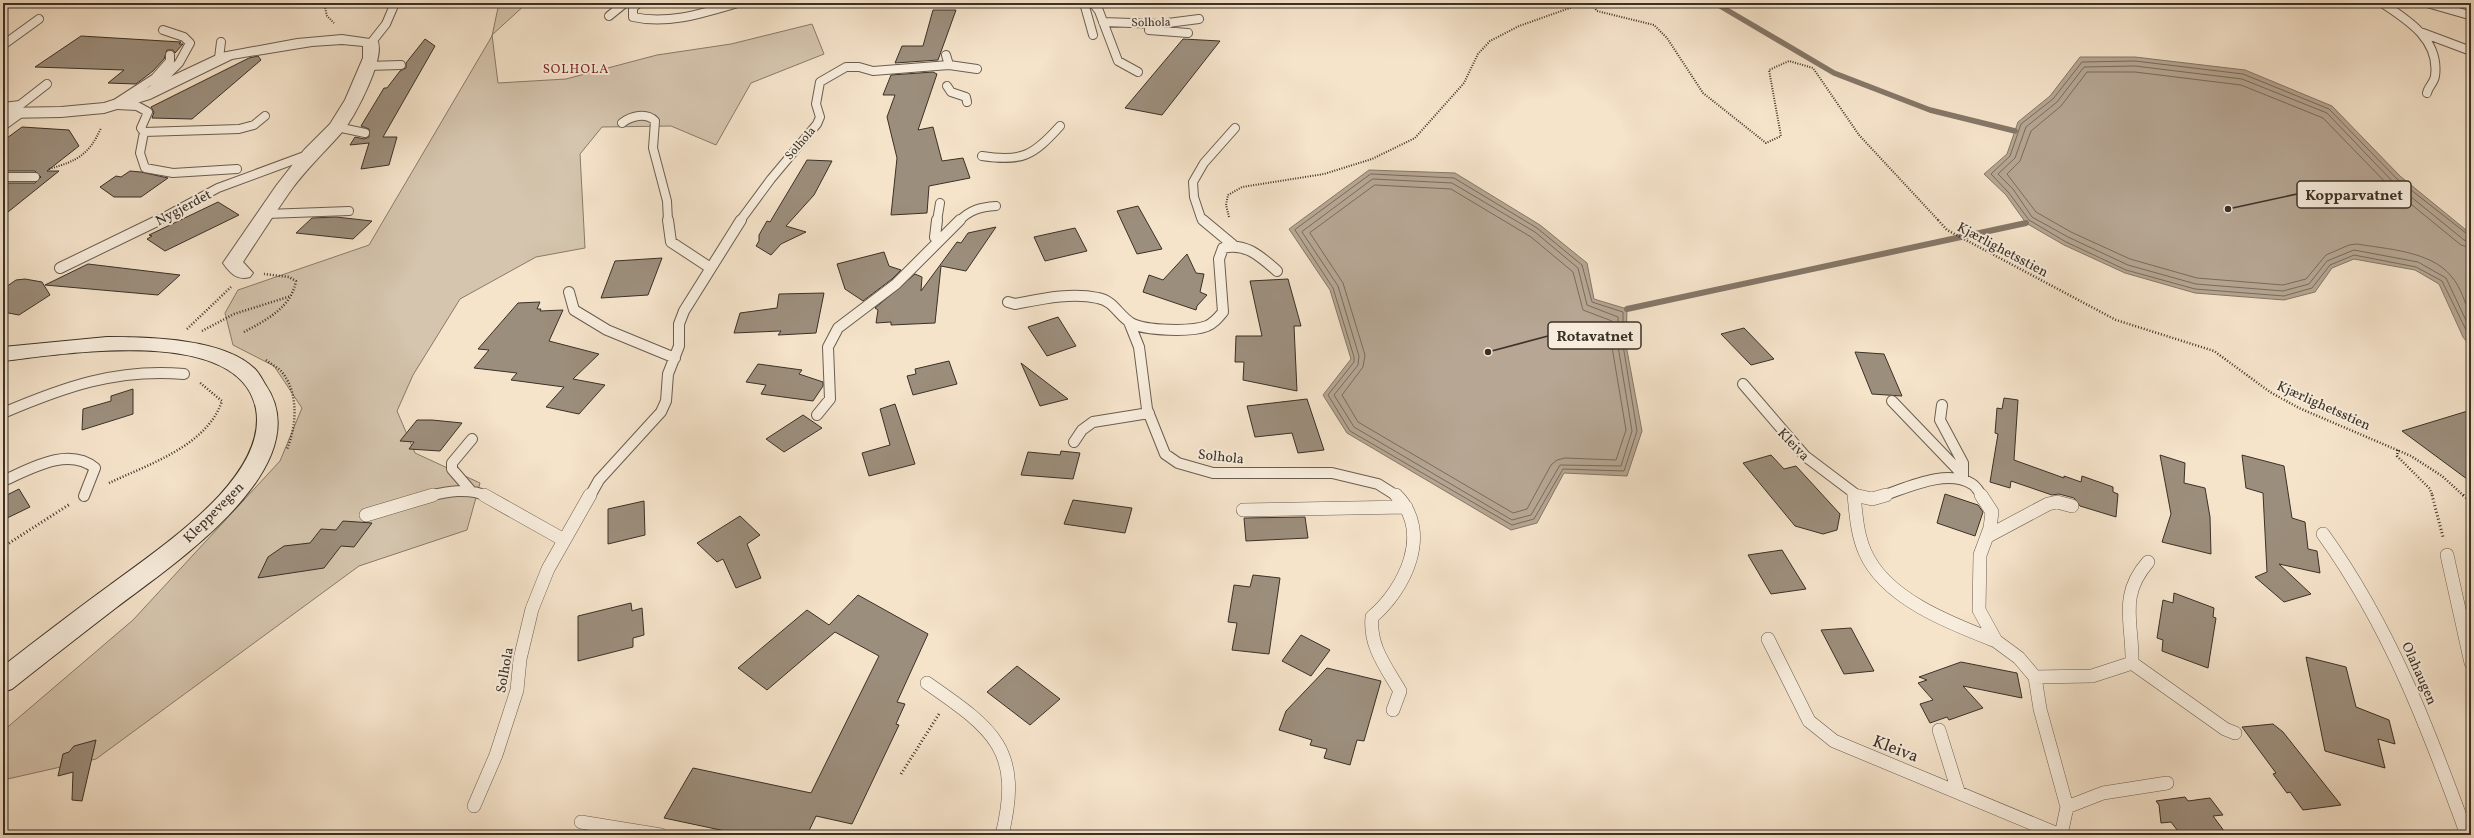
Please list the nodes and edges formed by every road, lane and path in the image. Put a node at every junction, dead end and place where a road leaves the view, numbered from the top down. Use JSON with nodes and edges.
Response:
{"nodes":[{"id":1,"x":396,"y":3,"type":"edge"},
{"id":2,"x":625,"y":3,"type":"edge"},
{"id":3,"x":639,"y":3,"type":"edge"},
{"id":4,"x":738,"y":3,"type":"edge"},
{"id":5,"x":1084,"y":3,"type":"edge"},
{"id":6,"x":1093,"y":3,"type":"edge"},
{"id":7,"x":1584,"y":3,"type":"edge"},
{"id":8,"x":1591,"y":3,"type":"edge"},
{"id":9,"x":2382,"y":3,"type":"edge"},
{"id":10,"x":2427,"y":3,"type":"edge"},
{"id":11,"x":728,"y":5,"type":"edge"},
{"id":12,"x":2470,"y":14,"type":"dead end"},
{"id":13,"x":609,"y":16,"type":"dead end"},
{"id":14,"x":39,"y":19,"type":"dead end"},
{"id":15,"x":1198,"y":20,"type":"dead end"},
{"id":16,"x":1104,"y":25,"type":"junction"},
{"id":17,"x":163,"y":30,"type":"dead end"},
{"id":18,"x":2421,"y":32,"type":"junction"},
{"id":19,"x":1188,"y":33,"type":"dead end"},
{"id":20,"x":1094,"y":35,"type":"dead end"},
{"id":21,"x":371,"y":43,"type":"junction"},
{"id":22,"x":3,"y":44,"type":"edge"},
{"id":23,"x":2471,"y":51,"type":"edge"},
{"id":24,"x":170,"y":55,"type":"dead end"},
{"id":25,"x":401,"y":65,"type":"dead end"},
{"id":26,"x":367,"y":66,"type":"junction"},
{"id":27,"x":977,"y":69,"type":"dead end"},
{"id":28,"x":1138,"y":72,"type":"dead end"},
{"id":29,"x":47,"y":84,"type":"dead end"},
{"id":30,"x":947,"y":86,"type":"dead end"},
{"id":31,"x":2427,"y":93,"type":"dead end"},
{"id":32,"x":145,"y":96,"type":"junction"},
{"id":33,"x":967,"y":102,"type":"dead end"},
{"id":34,"x":3,"y":106,"type":"edge"},
{"id":35,"x":113,"y":106,"type":"junction"},
{"id":36,"x":21,"y":113,"type":"junction"},
{"id":37,"x":3,"y":114,"type":"edge"},
{"id":38,"x":265,"y":116,"type":"dead end"},
{"id":39,"x":622,"y":123,"type":"dead end"},
{"id":40,"x":3,"y":126,"type":"edge"},
{"id":41,"x":1060,"y":126,"type":"dead end"},
{"id":42,"x":337,"y":127,"type":"junction"},
{"id":43,"x":102,"y":128,"type":"dead end"},
{"id":44,"x":1234,"y":128,"type":"dead end"},
{"id":45,"x":144,"y":132,"type":"junction"},
{"id":46,"x":365,"y":133,"type":"dead end"},
{"id":47,"x":310,"y":154,"type":"junction"},
{"id":48,"x":982,"y":156,"type":"dead end"},
{"id":49,"x":237,"y":169,"type":"dead end"},
{"id":50,"x":35,"y":176,"type":"joint"},
{"id":51,"x":3,"y":177,"type":"edge"},
{"id":52,"x":940,"y":203,"type":"dead end"},
{"id":53,"x":996,"y":206,"type":"dead end"},
{"id":54,"x":349,"y":211,"type":"dead end"},
{"id":55,"x":266,"y":214,"type":"junction"},
{"id":56,"x":940,"y":240,"type":"junction"},
{"id":57,"x":1234,"y":245,"type":"junction"},
{"id":58,"x":709,"y":267,"type":"junction"},
{"id":59,"x":60,"y":268,"type":"dead end"},
{"id":60,"x":1277,"y":271,"type":"dead end"},
{"id":61,"x":243,"y":273,"type":"junction"},
{"id":62,"x":569,"y":292,"type":"dead end"},
{"id":63,"x":292,"y":296,"type":"junction"},
{"id":64,"x":1008,"y":302,"type":"dead end"},
{"id":65,"x":1129,"y":322,"type":"junction"},
{"id":66,"x":193,"y":331,"type":"dead end"},
{"id":67,"x":244,"y":332,"type":"dead end"},
{"id":68,"x":207,"y":333,"type":"dead end"},
{"id":69,"x":3,"y":354,"type":"edge"},
{"id":70,"x":675,"y":358,"type":"junction"},
{"id":71,"x":245,"y":364,"type":"junction"},
{"id":72,"x":184,"y":374,"type":"joint"},
{"id":73,"x":1743,"y":384,"type":"dead end"},
{"id":74,"x":1892,"y":401,"type":"dead end"},
{"id":75,"x":1942,"y":405,"type":"dead end"},
{"id":76,"x":3,"y":413,"type":"edge"},
{"id":77,"x":1149,"y":413,"type":"junction"},
{"id":78,"x":817,"y":415,"type":"dead end"},
{"id":79,"x":472,"y":439,"type":"dead end"},
{"id":80,"x":1074,"y":442,"type":"dead end"},
{"id":81,"x":2398,"y":450,"type":"junction"},
{"id":82,"x":285,"y":452,"type":"dead end"},
{"id":83,"x":1963,"y":477,"type":"junction"},
{"id":84,"x":3,"y":481,"type":"edge"},
{"id":85,"x":471,"y":491,"type":"junction"},
{"id":86,"x":1854,"y":495,"type":"junction"},
{"id":87,"x":84,"y":496,"type":"junction"},
{"id":88,"x":2471,"y":502,"type":"edge"},
{"id":89,"x":2072,"y":506,"type":"dead end"},
{"id":90,"x":1406,"y":508,"type":"junction"},
{"id":91,"x":1243,"y":510,"type":"dead end"},
{"id":92,"x":366,"y":515,"type":"dead end"},
{"id":93,"x":2324,"y":534,"type":"dead end"},
{"id":94,"x":1988,"y":536,"type":"junction"},
{"id":95,"x":564,"y":540,"type":"junction"},
{"id":96,"x":3,"y":548,"type":"edge"},
{"id":97,"x":2447,"y":555,"type":"joint"},
{"id":98,"x":2148,"y":562,"type":"dead end"},
{"id":99,"x":1768,"y":638,"type":"dead end"},
{"id":100,"x":1996,"y":641,"type":"junction"},
{"id":101,"x":2132,"y":663,"type":"junction"},
{"id":102,"x":2471,"y":663,"type":"edge"},
{"id":103,"x":2035,"y":677,"type":"junction"},
{"id":104,"x":3,"y":681,"type":"edge"},
{"id":105,"x":927,"y":683,"type":"dead end"},
{"id":106,"x":1393,"y":710,"type":"dead end"},
{"id":107,"x":931,"y":725,"type":"dead end"},
{"id":108,"x":1939,"y":730,"type":"dead end"},
{"id":109,"x":2235,"y":733,"type":"dead end"},
{"id":110,"x":901,"y":774,"type":"dead end"},
{"id":111,"x":2167,"y":783,"type":"dead end"},
{"id":112,"x":1958,"y":791,"type":"junction"},
{"id":113,"x":474,"y":806,"type":"dead end"},
{"id":114,"x":2066,"y":807,"type":"junction"},
{"id":115,"x":581,"y":822,"type":"dead end"},
{"id":116,"x":661,"y":835,"type":"edge"},
{"id":117,"x":1002,"y":835,"type":"edge"},
{"id":118,"x":2061,"y":835,"type":"edge"},
{"id":119,"x":2467,"y":835,"type":"edge"}],
"edges":[{"from":1,"to":21,"type":"lane"},
{"from":2,"to":13,"type":"lane"},
{"from":3,"to":11,"type":"lane"},
{"from":4,"to":11,"type":"lane"},
{"from":5,"to":20,"type":"lane"},
{"from":6,"to":16,"type":"lane"},
{"from":7,"to":57,"type":"path"},
{"from":8,"to":81,"type":"path","name":"Kjærlighetsstien"},
{"from":9,"to":18,"type":"lane"},
{"from":10,"to":12,"type":"lane"},
{"from":14,"to":22,"type":"lane"},
{"from":15,"to":16,"type":"lane","name":"Solhola"},
{"from":16,"to":19,"type":"lane","name":"Solhola"},
{"from":16,"to":28,"type":"lane"},
{"from":17,"to":32,"type":"lane","name":"Nygjerdet"},
{"from":18,"to":23,"type":"lane"},
{"from":18,"to":31,"type":"lane"},
{"from":21,"to":26,"type":"street","name":"Nygjerdet"},
{"from":21,"to":32,"type":"street","name":"Nygjerdet"},
{"from":24,"to":35,"type":"lane","name":"Nygjerdet"},
{"from":25,"to":26,"type":"lane"},
{"from":26,"to":42,"type":"street","name":"Nygjerdet"},
{"from":27,"to":58,"type":"lane","name":"Solhola"},
{"from":29,"to":34,"type":"lane"},
{"from":30,"to":33,"type":"lane"},
{"from":32,"to":35,"type":"street","name":"Nygjerdet"},
{"from":35,"to":36,"type":"street","name":"Nygjerdet"},
{"from":35,"to":45,"type":"lane","name":"Nygjerdet"},
{"from":36,"to":37,"type":"street","name":"Nygjerdet"},
{"from":36,"to":40,"type":"lane"},
{"from":38,"to":45,"type":"lane"},
{"from":39,"to":58,"type":"lane"},
{"from":41,"to":48,"type":"lane"},
{"from":42,"to":46,"type":"lane"},
{"from":42,"to":47,"type":"street","name":"Nygjerdet"},
{"from":43,"to":50,"type":"path"},
{"from":44,"to":57,"type":"lane"},
{"from":45,"to":49,"type":"lane","name":"Nygjerdet"},
{"from":47,"to":55,"type":"street","name":"Nygjerdet"},
{"from":47,"to":59,"type":"lane","name":"Nygjerdet"},
{"from":50,"to":51,"type":"lane"},
{"from":52,"to":56,"type":"lane"},
{"from":53,"to":56,"type":"lane"},
{"from":54,"to":55,"type":"lane"},
{"from":55,"to":61,"type":"street","name":"Nygjerdet"},
{"from":56,"to":78,"type":"lane"},
{"from":57,"to":60,"type":"lane"},
{"from":57,"to":65,"type":"lane"},
{"from":58,"to":70,"type":"lane","name":"Solhola"},
{"from":61,"to":63,"type":"path"},
{"from":61,"to":66,"type":"path"},
{"from":62,"to":70,"type":"lane"},
{"from":63,"to":67,"type":"path"},
{"from":63,"to":68,"type":"path"},
{"from":64,"to":65,"type":"lane","name":"Solhola"},
{"from":65,"to":77,"type":"lane","name":"Solhola"},
{"from":69,"to":71,"type":"street","name":"Kleppevegen"},
{"from":70,"to":95,"type":"lane","name":"Solhola"},
{"from":71,"to":82,"type":"path"},
{"from":71,"to":104,"type":"street","name":"Kleppevegen"},
{"from":72,"to":76,"type":"lane"},
{"from":72,"to":87,"type":"path"},
{"from":73,"to":86,"type":"lane","name":"Kleiva"},
{"from":74,"to":83,"type":"lane"},
{"from":75,"to":83,"type":"lane"},
{"from":77,"to":80,"type":"lane"},
{"from":77,"to":90,"type":"lane","name":"Solhola"},
{"from":79,"to":85,"type":"lane"},
{"from":81,"to":88,"type":"path","name":"Kjærlighetsstien"},
{"from":81,"to":97,"type":"path"},
{"from":83,"to":86,"type":"lane","name":"Kleiva"},
{"from":83,"to":94,"type":"lane","name":"Kleiva"},
{"from":84,"to":87,"type":"lane"},
{"from":85,"to":92,"type":"lane"},
{"from":85,"to":95,"type":"lane"},
{"from":86,"to":100,"type":"lane","name":"Kleiva"},
{"from":87,"to":96,"type":"path"},
{"from":89,"to":94,"type":"lane"},
{"from":90,"to":91,"type":"lane"},
{"from":90,"to":106,"type":"lane","name":"Solhola"},
{"from":93,"to":119,"type":"lane","name":"Olahaugen"},
{"from":94,"to":100,"type":"lane","name":"Kleiva"},
{"from":95,"to":113,"type":"lane","name":"Solhola"},
{"from":97,"to":102,"type":"lane"},
{"from":98,"to":101,"type":"lane"},
{"from":99,"to":112,"type":"lane","name":"Kleiva"},
{"from":100,"to":103,"type":"lane","name":"Kleiva"},
{"from":101,"to":103,"type":"lane"},
{"from":101,"to":109,"type":"lane"},
{"from":103,"to":114,"type":"lane","name":"Kleiva"},
{"from":105,"to":117,"type":"lane"},
{"from":107,"to":110,"type":"path"},
{"from":108,"to":112,"type":"lane"},
{"from":111,"to":114,"type":"lane"},
{"from":112,"to":118,"type":"lane","name":"Kleiva"},
{"from":114,"to":118,"type":"lane","name":"Kleiva"},
{"from":115,"to":116,"type":"lane"}]}
